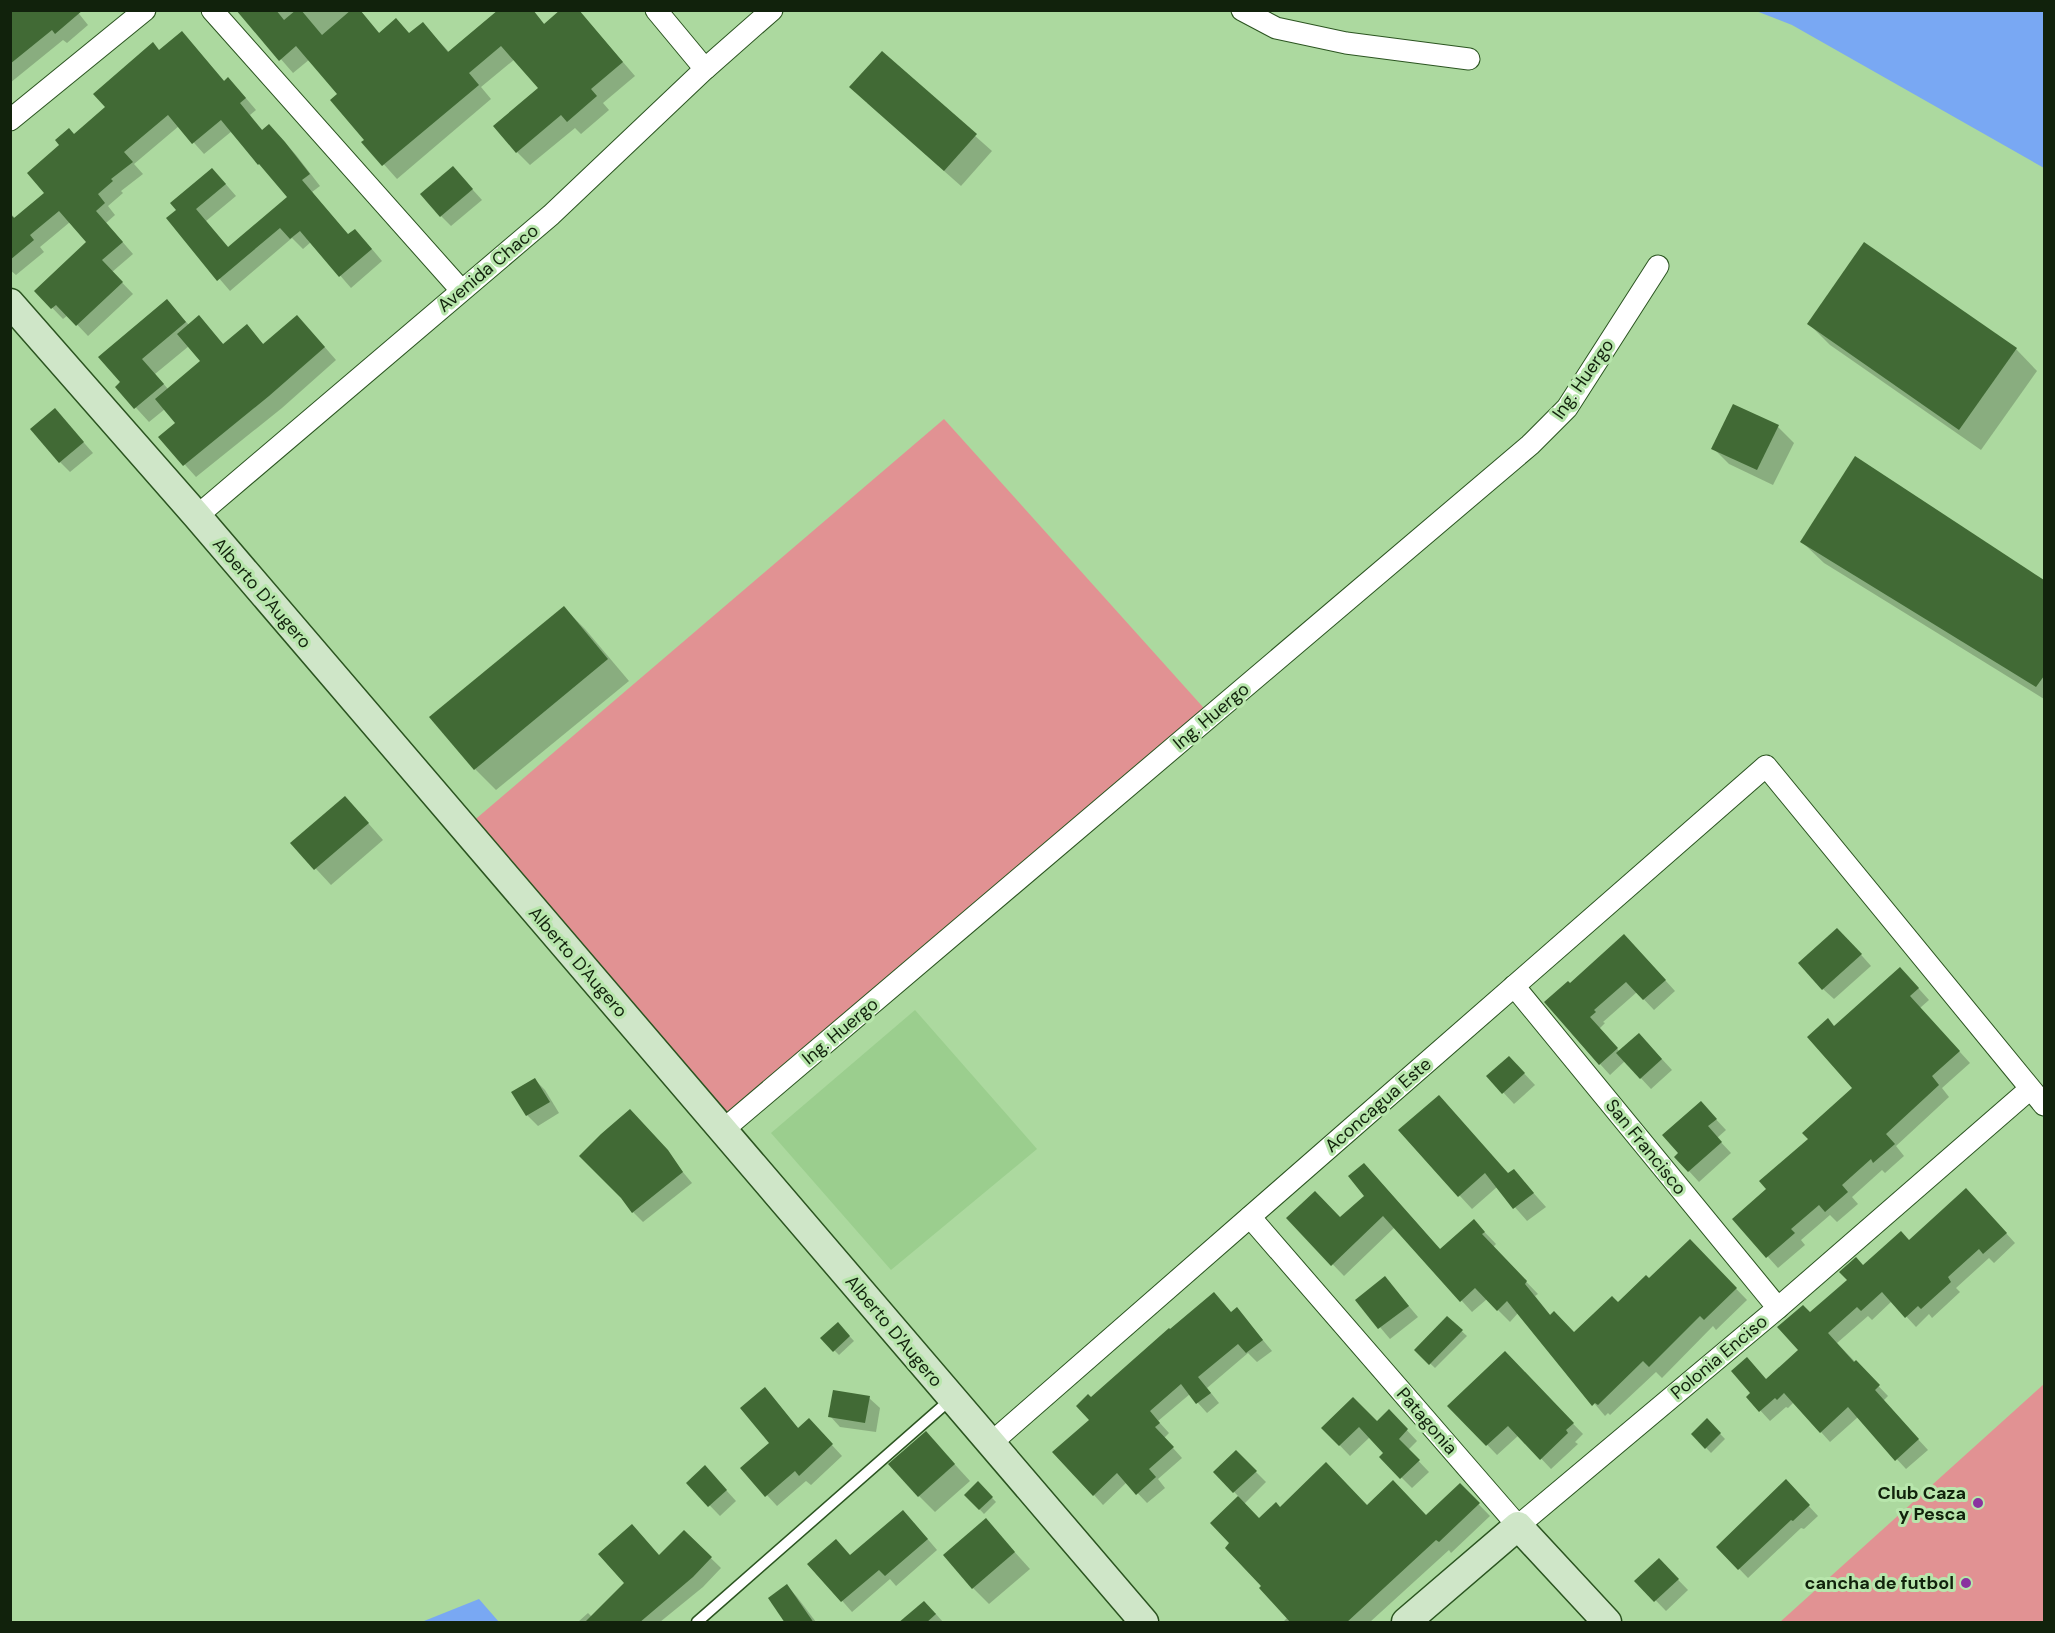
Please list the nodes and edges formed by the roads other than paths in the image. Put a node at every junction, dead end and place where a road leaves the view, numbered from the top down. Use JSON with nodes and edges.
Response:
{"nodes":[{"id":1,"x":145,"y":10,"type":"edge"},
{"id":2,"x":212,"y":10,"type":"edge"},
{"id":3,"x":656,"y":10,"type":"edge"},
{"id":4,"x":772,"y":10,"type":"edge"},
{"id":5,"x":1242,"y":10,"type":"edge"},
{"id":6,"x":1469,"y":59,"type":"dead end"},
{"id":7,"x":705,"y":69,"type":"junction"},
{"id":8,"x":10,"y":120,"type":"edge"},
{"id":9,"x":1658,"y":266,"type":"dead end"},
{"id":10,"x":461,"y":290,"type":"junction"},
{"id":11,"x":10,"y":303,"type":"edge"},
{"id":12,"x":197,"y":516,"type":"junction"},
{"id":13,"x":1514,"y":986,"type":"junction"},
{"id":14,"x":2030,"y":1089,"type":"junction"},
{"id":15,"x":2044,"y":1105,"type":"edge"},
{"id":16,"x":723,"y":1131,"type":"junction"},
{"id":17,"x":1250,"y":1217,"type":"junction"},
{"id":18,"x":1778,"y":1308,"type":"junction"},
{"id":19,"x":951,"y":1399,"type":"junction"},
{"id":20,"x":990,"y":1444,"type":"junction"},
{"id":21,"x":1518,"y":1526,"type":"junction"},
{"id":22,"x":698,"y":1623,"type":"edge"},
{"id":23,"x":1144,"y":1623,"type":"edge"},
{"id":24,"x":1406,"y":1623,"type":"edge"},
{"id":25,"x":1607,"y":1623,"type":"edge"}],
"edges":[{"from":1,"to":8,"type":"street"},
{"from":2,"to":10,"type":"street"},
{"from":3,"to":7,"type":"street"},
{"from":4,"to":7,"type":"street","name":"Avenida Chaco"},
{"from":5,"to":6,"type":"street"},
{"from":7,"to":10,"type":"street","name":"Avenida Chaco"},
{"from":9,"to":16,"type":"street","name":"Ing. Huergo"},
{"from":10,"to":12,"type":"street","name":"Avenida Chaco"},
{"from":11,"to":12,"type":"main road","name":"Alberto D'Augero"},
{"from":12,"to":16,"type":"main road","name":"Alberto D'Augero"},
{"from":13,"to":14,"type":"street","name":"Aconcagua Este"},
{"from":13,"to":17,"type":"street","name":"Aconcagua Este"},
{"from":13,"to":18,"type":"street","name":"San Francisco"},
{"from":14,"to":15,"type":"street"},
{"from":14,"to":18,"type":"street","name":"Polonia Enciso"},
{"from":16,"to":19,"type":"main road","name":"Alberto D'Augero"},
{"from":17,"to":20,"type":"street","name":"Aconcagua Este"},
{"from":17,"to":21,"type":"street","name":"Patagonia"},
{"from":18,"to":21,"type":"street","name":"Polonia Enciso"},
{"from":19,"to":20,"type":"main road","name":"Alberto D'Augero"},
{"from":19,"to":22,"type":"lane"},
{"from":20,"to":23,"type":"main road","name":"Alberto D'Augero"},
{"from":21,"to":24,"type":"main road","name":"Polonia Enciso"},
{"from":21,"to":25,"type":"main road","name":"Patagonia"}]}
